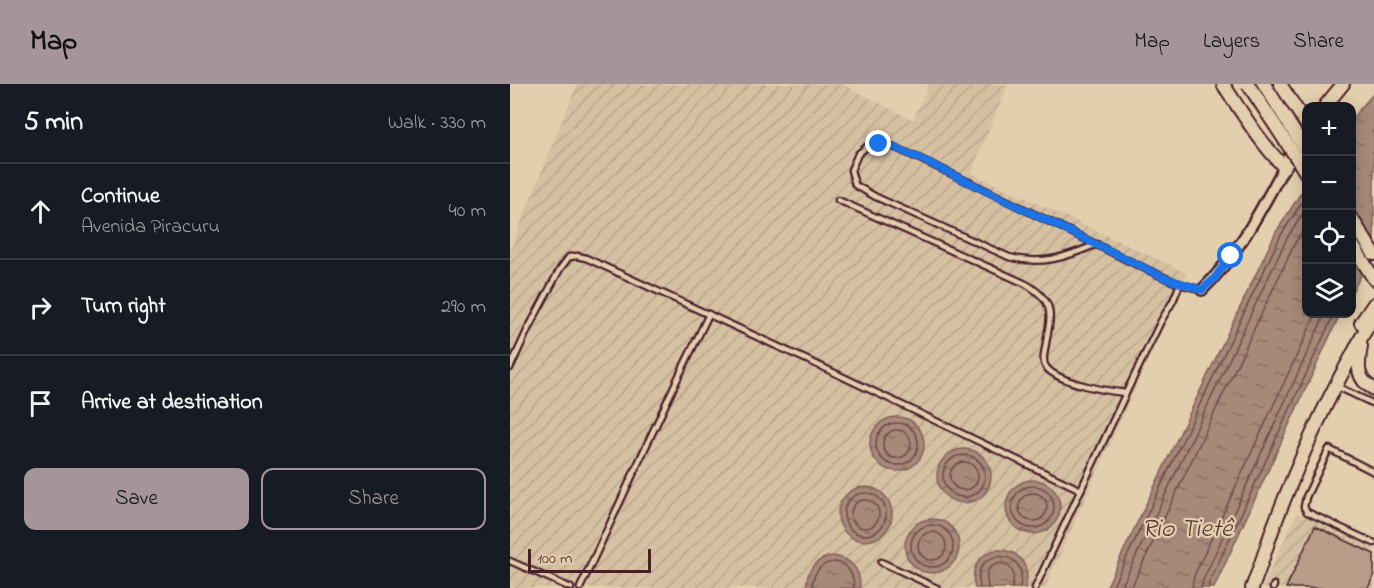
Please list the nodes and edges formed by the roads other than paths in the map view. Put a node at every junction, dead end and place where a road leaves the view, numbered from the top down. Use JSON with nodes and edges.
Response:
{"nodes":[{"id":1,"x":1223,"y":84,"type":"edge"},
{"id":2,"x":1248,"y":84,"type":"edge"},
{"id":3,"x":1264,"y":84,"type":"edge"},
{"id":4,"x":1281,"y":84,"type":"edge"},
{"id":5,"x":1343,"y":84,"type":"edge"},
{"id":6,"x":1328,"y":102,"type":"edge"},
{"id":7,"x":1301,"y":111,"type":"edge"},
{"id":8,"x":1302,"y":138,"type":"edge"},
{"id":9,"x":1302,"y":146,"type":"edge"},
{"id":10,"x":1284,"y":167,"type":"junction"},
{"id":11,"x":1302,"y":168,"type":"edge"},
{"id":12,"x":838,"y":200,"type":"dead end"},
{"id":13,"x":1356,"y":225,"type":"edge"},
{"id":14,"x":1097,"y":244,"type":"junction"},
{"id":15,"x":1356,"y":250,"type":"edge"},
{"id":16,"x":1374,"y":254,"type":"edge"},
{"id":17,"x":1374,"y":279,"type":"edge"},
{"id":18,"x":1180,"y":284,"type":"junction"},
{"id":19,"x":1202,"y":290,"type":"joint"},
{"id":20,"x":1374,"y":304,"type":"edge"},
{"id":21,"x":709,"y":314,"type":"junction"},
{"id":22,"x":1374,"y":317,"type":"edge"},
{"id":23,"x":1363,"y":334,"type":"junction"},
{"id":24,"x":510,"y":368,"type":"edge"},
{"id":25,"x":1337,"y":383,"type":"junction"},
{"id":26,"x":1374,"y":389,"type":"edge"},
{"id":27,"x":1126,"y":393,"type":"junction"},
{"id":28,"x":1374,"y":404,"type":"edge"},
{"id":29,"x":1374,"y":472,"type":"edge"},
{"id":30,"x":1081,"y":490,"type":"junction"},
{"id":31,"x":1374,"y":543,"type":"edge"},
{"id":32,"x":510,"y":561,"type":"edge"},
{"id":33,"x":881,"y":562,"type":"dead end"},
{"id":34,"x":571,"y":588,"type":"edge"},
{"id":35,"x":580,"y":588,"type":"edge"},
{"id":36,"x":937,"y":588,"type":"edge"},
{"id":37,"x":1035,"y":588,"type":"edge"},
{"id":38,"x":1252,"y":588,"type":"edge"}],
"edges":[{"from":1,"to":10,"type":"main road"},
{"from":2,"to":11,"type":"main road","bridge":true},
{"from":3,"to":9,"type":"main road","bridge":true},
{"from":4,"to":7,"type":"main road"},
{"from":5,"to":6,"type":"main road"},
{"from":8,"to":10,"type":"main road"},
{"from":10,"to":19,"type":"street"},
{"from":12,"to":27,"type":"lane"},
{"from":13,"to":16,"type":"main road"},
{"from":14,"to":14,"type":"lane"},
{"from":14,"to":18,"type":"lane"},
{"from":15,"to":17,"type":"main road"},
{"from":18,"to":19,"type":"lane"},
{"from":18,"to":27,"type":"lane"},
{"from":20,"to":25,"type":"main road"},
{"from":21,"to":24,"type":"lane"},
{"from":21,"to":30,"type":"lane"},
{"from":21,"to":35,"type":"lane"},
{"from":22,"to":23,"type":"main road"},
{"from":23,"to":25,"type":"main road"},
{"from":23,"to":26,"type":"main road"},
{"from":25,"to":28,"type":"lane"},
{"from":25,"to":38,"type":"main road"},
{"from":27,"to":30,"type":"lane"},
{"from":29,"to":31,"type":"lane"},
{"from":30,"to":37,"type":"lane"},
{"from":32,"to":34,"type":"lane"},
{"from":33,"to":36,"type":"lane"}]}
